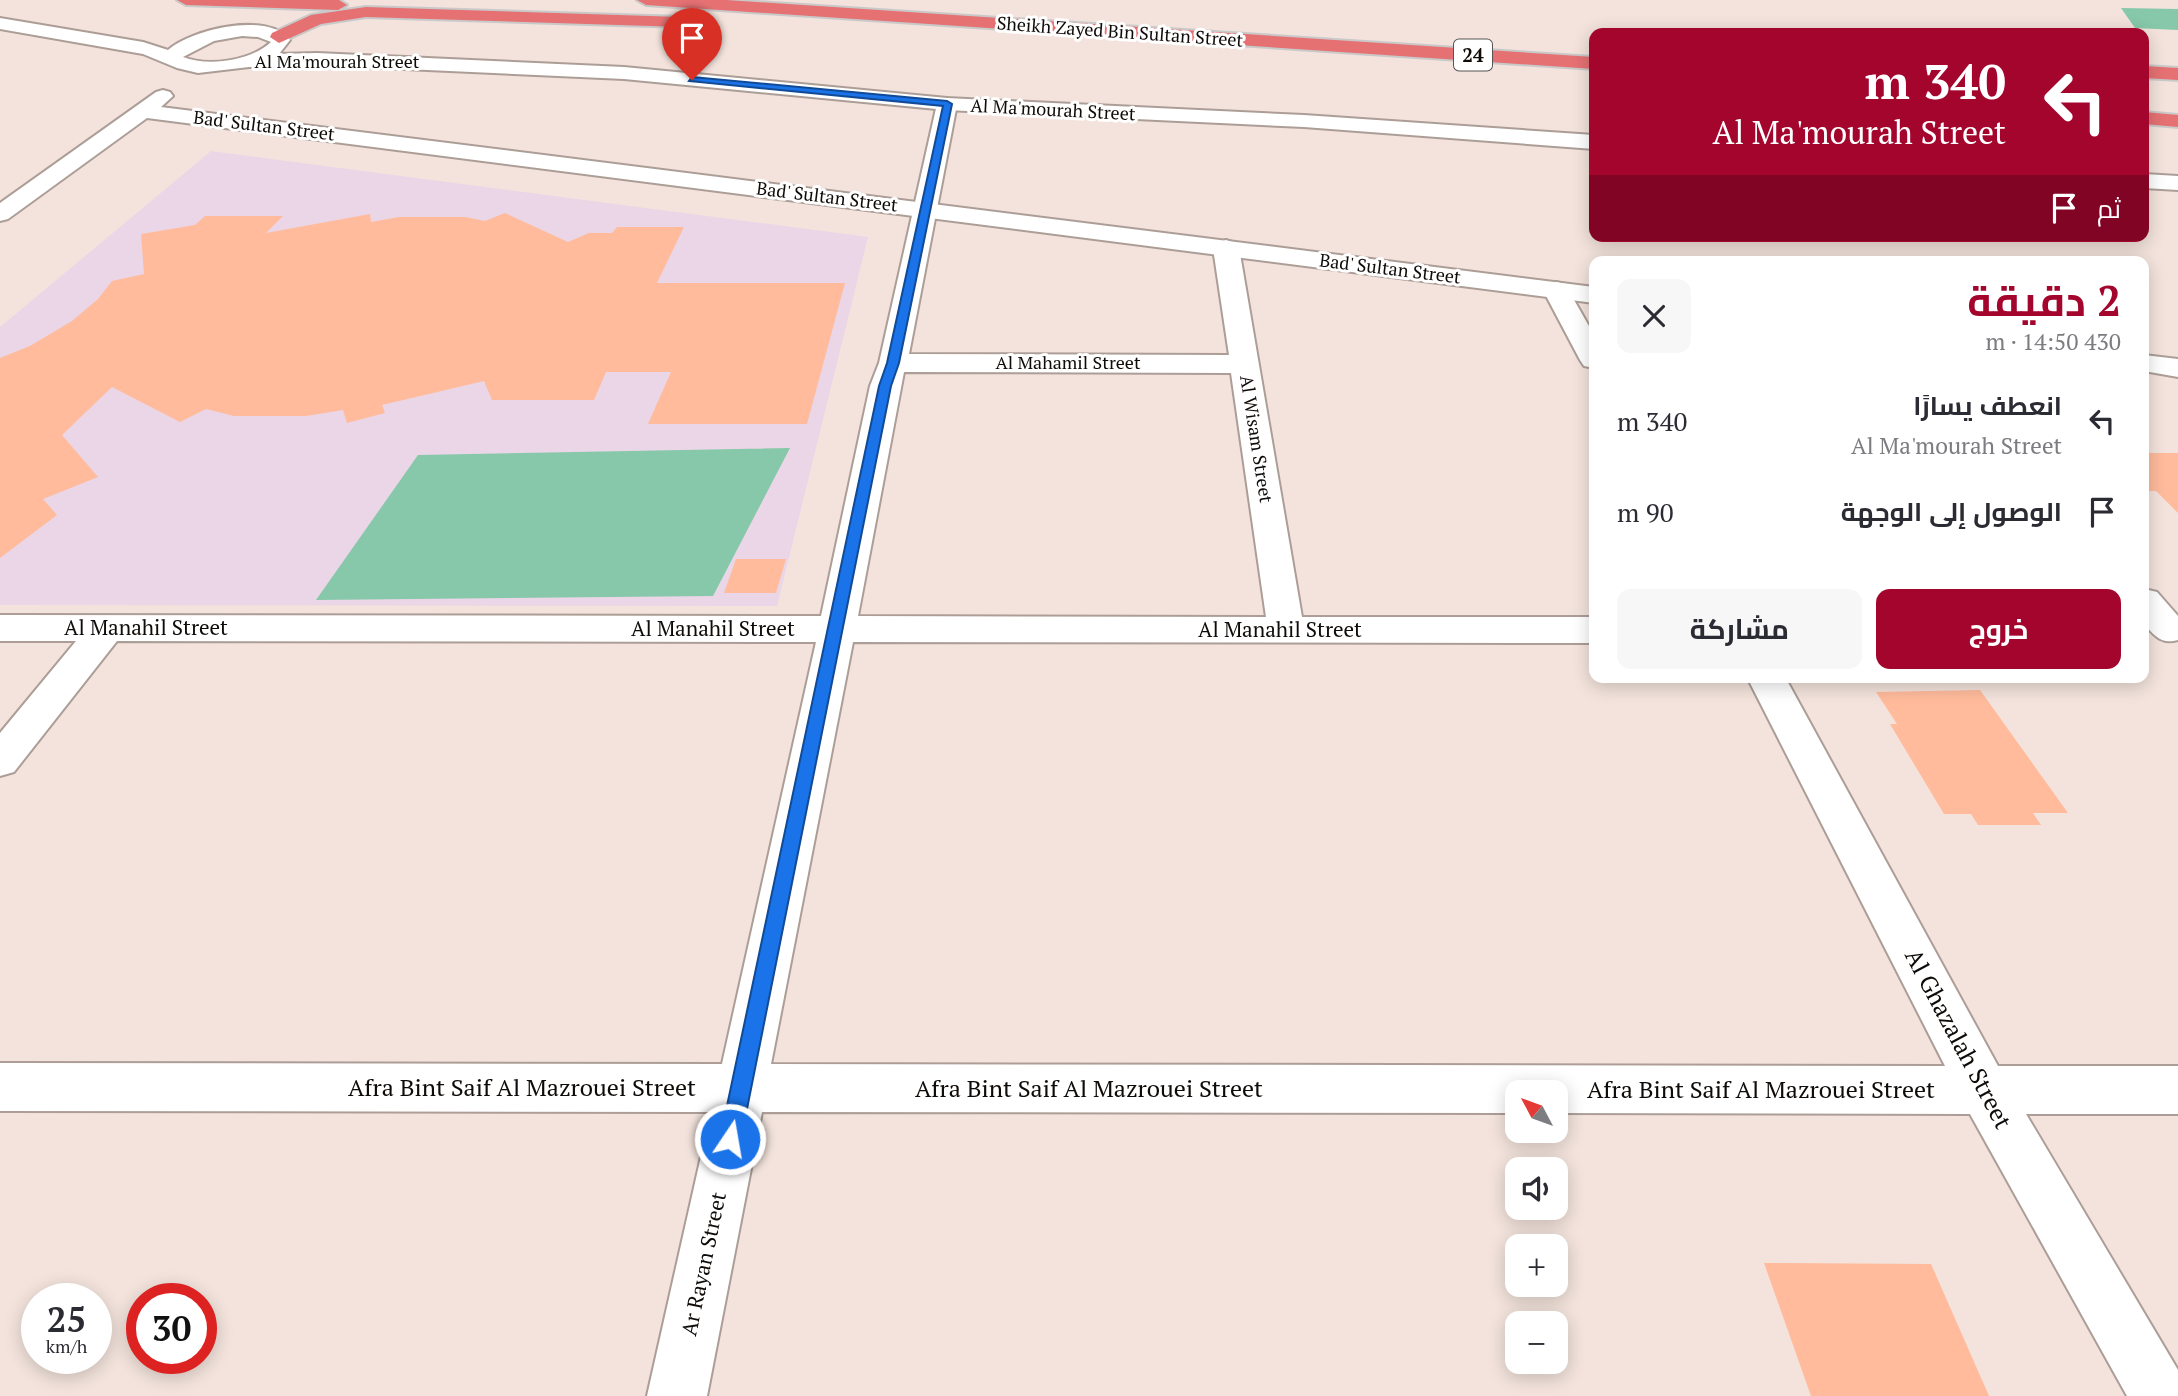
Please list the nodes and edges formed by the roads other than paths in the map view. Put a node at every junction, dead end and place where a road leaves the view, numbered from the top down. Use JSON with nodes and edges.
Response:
{"nodes":[{"id":1,"x":186,"y":0,"type":"edge"},
{"id":2,"x":653,"y":1,"type":"edge"},
{"id":3,"x":0,"y":10,"type":"edge"},
{"id":4,"x":791,"y":10,"type":"junction"},
{"id":5,"x":0,"y":23,"type":"edge"},
{"id":6,"x":209,"y":36,"type":"junction"},
{"id":7,"x":280,"y":40,"type":"junction"},
{"id":8,"x":172,"y":58,"type":"junction"},
{"id":9,"x":245,"y":61,"type":"junction"},
{"id":10,"x":429,"y":62,"type":"junction"},
{"id":11,"x":1589,"y":63,"type":"edge"},
{"id":12,"x":222,"y":65,"type":"junction"},
{"id":13,"x":2149,"y":72,"type":"edge"},
{"id":14,"x":2178,"y":74,"type":"edge"},
{"id":15,"x":947,"y":104,"type":"junction"},
{"id":16,"x":143,"y":111,"type":"junction"},
{"id":17,"x":2149,"y":118,"type":"edge"},
{"id":18,"x":2178,"y":121,"type":"edge"},
{"id":19,"x":1589,"y":142,"type":"edge"},
{"id":20,"x":2149,"y":181,"type":"edge"},
{"id":21,"x":2178,"y":183,"type":"edge"},
{"id":22,"x":0,"y":191,"type":"edge"},
{"id":23,"x":925,"y":209,"type":"junction"},
{"id":24,"x":0,"y":214,"type":"edge"},
{"id":25,"x":1226,"y":248,"type":"junction"},
{"id":26,"x":1556,"y":290,"type":"junction"},
{"id":27,"x":1589,"y":294,"type":"edge"},
{"id":28,"x":1589,"y":351,"type":"edge"},
{"id":29,"x":893,"y":363,"type":"junction"},
{"id":30,"x":1244,"y":364,"type":"junction"},
{"id":31,"x":2149,"y":364,"type":"edge"},
{"id":32,"x":2178,"y":368,"type":"edge"},
{"id":33,"x":2149,"y":608,"type":"edge"},
{"id":34,"x":0,"y":628,"type":"edge"},
{"id":35,"x":107,"y":628,"type":"junction"},
{"id":36,"x":837,"y":629,"type":"junction"},
{"id":37,"x":1286,"y":630,"type":"junction"},
{"id":38,"x":1589,"y":630,"type":"edge"},
{"id":39,"x":2164,"y":630,"type":"edge"},
{"id":40,"x":1769,"y":683,"type":"edge"},
{"id":41,"x":0,"y":761,"type":"edge"},
{"id":42,"x":0,"y":1087,"type":"edge"},
{"id":43,"x":741,"y":1088,"type":"junction"},
{"id":44,"x":1984,"y":1090,"type":"junction"},
{"id":45,"x":2178,"y":1090,"type":"edge"},
{"id":46,"x":677,"y":1396,"type":"edge"},
{"id":47,"x":2160,"y":1396,"type":"edge"}],
"edges":[{"from":1,"to":2,"type":"highway","name":"Sheikh Zayed Bin Sultan Street"},
{"from":2,"to":4,"type":"highway","name":"Sheikh Zayed Bin Sultan Street","number":"24"},
{"from":3,"to":6,"type":"street"},
{"from":4,"to":7,"type":"highway"},
{"from":4,"to":11,"type":"highway","name":"Sheikh Zayed Bin Sultan Street","number":"24"},
{"from":5,"to":8,"type":"street"},
{"from":6,"to":7,"type":"street","name":"Al Ma'mourah Street"},
{"from":6,"to":8,"type":"street"},
{"from":7,"to":9,"type":"street"},
{"from":7,"to":10,"type":"street","name":"Al Ma'mourah Street"},
{"from":8,"to":12,"type":"street"},
{"from":8,"to":22,"type":"street"},
{"from":9,"to":10,"type":"street","name":"Al Ma'mourah Street"},
{"from":9,"to":12,"type":"street"},
{"from":10,"to":15,"type":"street","name":"Al Ma'mourah Street"},
{"from":12,"to":16,"type":"street"},
{"from":13,"to":14,"type":"highway"},
{"from":15,"to":19,"type":"street","name":"Al Ma'mourah Street"},
{"from":15,"to":23,"type":"street","name":"Ar Rayan Street"},
{"from":16,"to":23,"type":"street","name":"Bad' Sultan Street"},
{"from":16,"to":24,"type":"street"},
{"from":17,"to":18,"type":"highway"},
{"from":20,"to":21,"type":"street"},
{"from":23,"to":25,"type":"street","name":"Bad' Sultan Street"},
{"from":23,"to":29,"type":"street","name":"Ar Rayan Street"},
{"from":25,"to":26,"type":"street","name":"Bad' Sultan Street"},
{"from":25,"to":30,"type":"street","name":"Al Wisam Street"},
{"from":26,"to":27,"type":"street","name":"Bad' Sultan Street"},
{"from":26,"to":28,"type":"street"},
{"from":29,"to":30,"type":"street","name":"Al Mahamil Street"},
{"from":29,"to":36,"type":"street","name":"Ar Rayan Street"},
{"from":30,"to":37,"type":"street","name":"Al Wisam Street"},
{"from":31,"to":32,"type":"street"},
{"from":33,"to":39,"type":"street"},
{"from":34,"to":35,"type":"street","name":"Al Manahil Street"},
{"from":35,"to":36,"type":"street","name":"Al Manahil Street"},
{"from":35,"to":41,"type":"street"},
{"from":36,"to":37,"type":"street","name":"Al Manahil Street"},
{"from":36,"to":43,"type":"street","name":"Ar Rayan Street"},
{"from":37,"to":38,"type":"street","name":"Al Manahil Street"},
{"from":40,"to":44,"type":"street","name":"Al Ghazalah Street"},
{"from":42,"to":43,"type":"street","name":"Afra Bint Saif Al Mazrouei Street"},
{"from":43,"to":44,"type":"street","name":"Afra Bint Saif Al Mazrouei Street"},
{"from":43,"to":46,"type":"street","name":"Ar Rayan Street"},
{"from":44,"to":45,"type":"street","name":"Afra Bint Saif Al Mazrouei Street"},
{"from":44,"to":47,"type":"street","name":"Al Ghazalah Street"}]}
